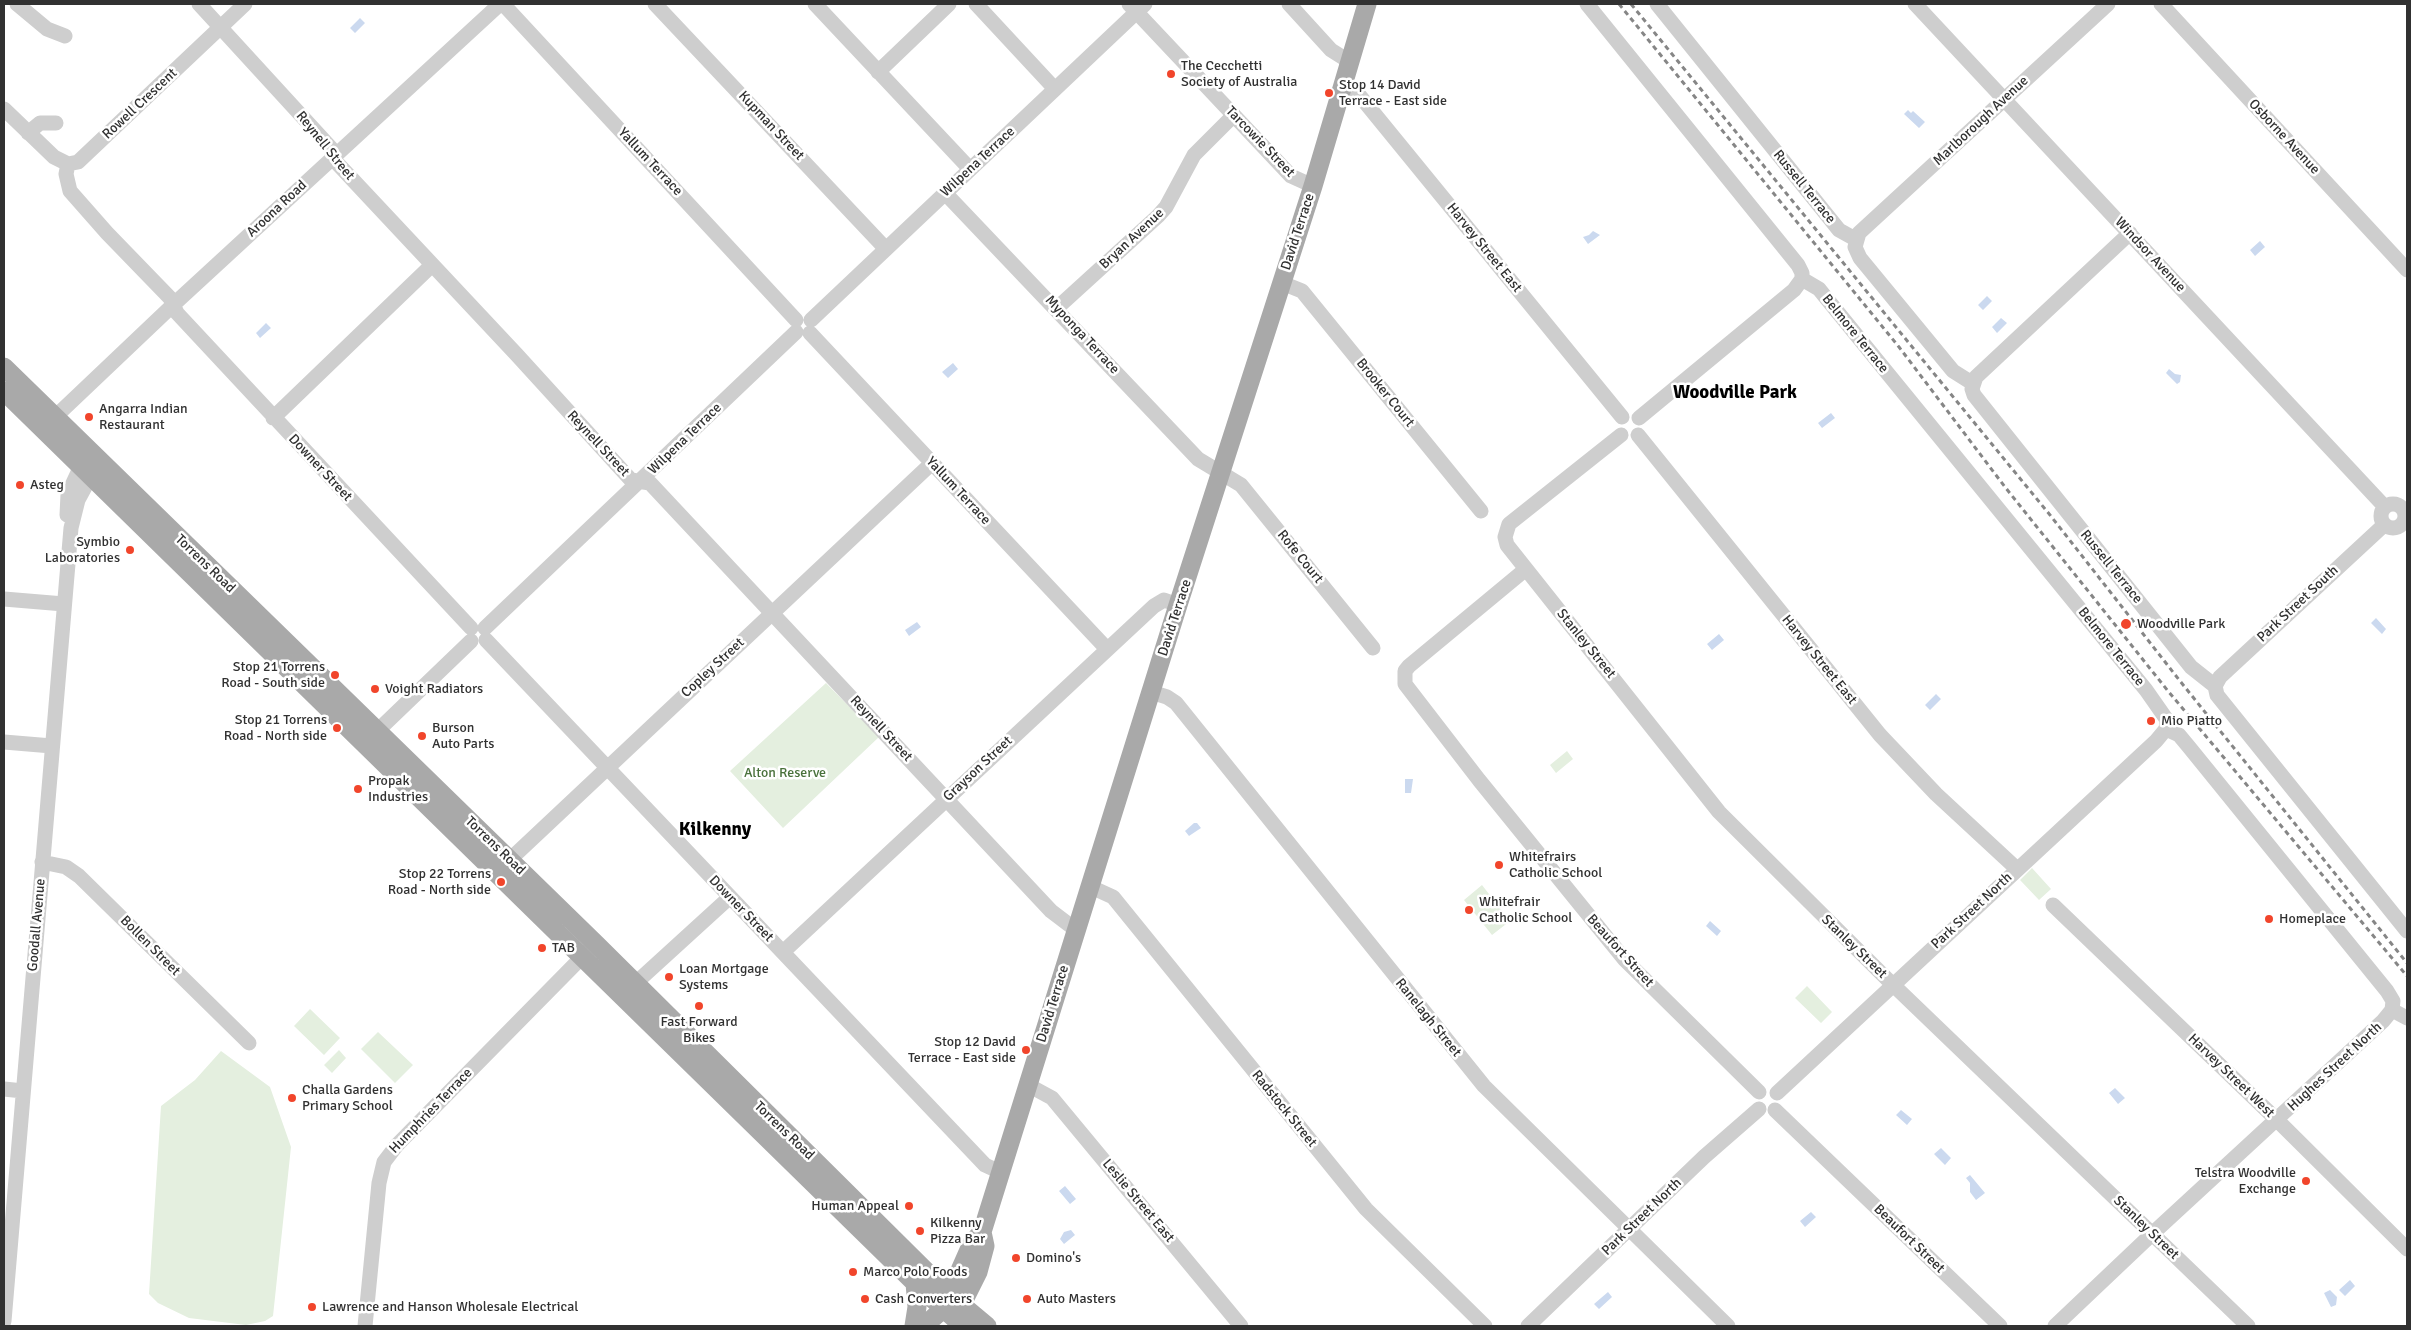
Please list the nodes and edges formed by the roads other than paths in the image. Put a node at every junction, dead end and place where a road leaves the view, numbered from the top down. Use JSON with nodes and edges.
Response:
{"nodes":[{"id":1,"x":17,"y":4,"type":"edge"},
{"id":2,"x":199,"y":4,"type":"edge"},
{"id":3,"x":245,"y":4,"type":"edge"},
{"id":4,"x":502,"y":4,"type":"edge"},
{"id":5,"x":655,"y":4,"type":"edge"},
{"id":6,"x":815,"y":4,"type":"edge"},
{"id":7,"x":949,"y":4,"type":"edge"},
{"id":8,"x":976,"y":4,"type":"edge"},
{"id":9,"x":1288,"y":4,"type":"edge"},
{"id":10,"x":1367,"y":4,"type":"edge"},
{"id":11,"x":1587,"y":4,"type":"edge"},
{"id":12,"x":1657,"y":4,"type":"edge"},
{"id":13,"x":1915,"y":4,"type":"edge"},
{"id":14,"x":2108,"y":4,"type":"edge"},
{"id":15,"x":2160,"y":4,"type":"edge"},
{"id":16,"x":1137,"y":6,"type":"edge"},
{"id":17,"x":221,"y":27,"type":"junction"},
{"id":18,"x":65,"y":36,"type":"dead end"},
{"id":19,"x":1350,"y":62,"type":"junction"},
{"id":20,"x":878,"y":72,"type":"junction"},
{"id":21,"x":1344,"y":81,"type":"junction"},
{"id":22,"x":1055,"y":89,"type":"junction"},
{"id":23,"x":2004,"y":99,"type":"junction"},
{"id":24,"x":4,"y":109,"type":"edge"},
{"id":25,"x":1234,"y":115,"type":"junction"},
{"id":26,"x":56,"y":123,"type":"dead end"},
{"id":27,"x":28,"y":133,"type":"junction"},
{"id":28,"x":332,"y":157,"type":"junction"},
{"id":29,"x":68,"y":164,"type":"junction"},
{"id":30,"x":970,"y":169,"type":"junction"},
{"id":31,"x":1313,"y":186,"type":"junction"},
{"id":32,"x":945,"y":193,"type":"junction"},
{"id":33,"x":2130,"y":233,"type":"junction"},
{"id":34,"x":1857,"y":240,"type":"junction"},
{"id":35,"x":886,"y":249,"type":"junction"},
{"id":36,"x":432,"y":265,"type":"junction"},
{"id":37,"x":2407,"y":270,"type":"edge"},
{"id":38,"x":1802,"y":276,"type":"junction"},
{"id":39,"x":1282,"y":283,"type":"junction"},
{"id":40,"x":173,"y":305,"type":"junction"},
{"id":41,"x":1057,"y":308,"type":"junction"},
{"id":42,"x":803,"y":326,"type":"junction"},
{"id":43,"x":4,"y":367,"type":"edge"},
{"id":44,"x":1974,"y":380,"type":"junction"},
{"id":45,"x":4,"y":391,"type":"edge"},
{"id":46,"x":55,"y":417,"type":"junction"},
{"id":47,"x":1622,"y":417,"type":"junction"},
{"id":48,"x":273,"y":418,"type":"junction"},
{"id":49,"x":1638,"y":418,"type":"junction"},
{"id":50,"x":1621,"y":435,"type":"junction"},
{"id":51,"x":1638,"y":435,"type":"junction"},
{"id":52,"x":932,"y":463,"type":"junction"},
{"id":53,"x":89,"y":466,"type":"junction"},
{"id":54,"x":1221,"y":473,"type":"junction"},
{"id":55,"x":640,"y":482,"type":"junction"},
{"id":56,"x":2404,"y":505,"type":"edge"},
{"id":57,"x":2385,"y":507,"type":"junction"},
{"id":58,"x":1481,"y":511,"type":"dead end"},
{"id":59,"x":2384,"y":525,"type":"junction"},
{"id":60,"x":2404,"y":529,"type":"edge"},
{"id":61,"x":1526,"y":569,"type":"junction"},
{"id":62,"x":4,"y":599,"type":"edge"},
{"id":63,"x":64,"y":604,"type":"junction"},
{"id":64,"x":1178,"y":605,"type":"junction"},
{"id":65,"x":772,"y":613,"type":"junction"},
{"id":66,"x":478,"y":634,"type":"junction"},
{"id":67,"x":1373,"y":648,"type":"dead end"},
{"id":68,"x":1107,"y":649,"type":"junction"},
{"id":69,"x":2215,"y":686,"type":"junction"},
{"id":70,"x":1151,"y":692,"type":"junction"},
{"id":71,"x":2166,"y":729,"type":"junction"},
{"id":72,"x":378,"y":730,"type":"junction"},
{"id":73,"x":4,"y":742,"type":"edge"},
{"id":74,"x":364,"y":744,"type":"junction"},
{"id":75,"x":52,"y":746,"type":"junction"},
{"id":76,"x":606,"y":768,"type":"junction"},
{"id":77,"x":946,"y":799,"type":"junction"},
{"id":78,"x":509,"y":860,"type":"junction"},
{"id":79,"x":42,"y":862,"type":"junction"},
{"id":80,"x":2017,"y":869,"type":"junction"},
{"id":81,"x":495,"y":874,"type":"junction"},
{"id":82,"x":1090,"y":887,"type":"junction"},
{"id":83,"x":730,"y":896,"type":"junction"},
{"id":84,"x":2053,"y":905,"type":"dead end"},
{"id":85,"x":1076,"y":930,"type":"junction"},
{"id":86,"x":2407,"y":931,"type":"edge"},
{"id":87,"x":589,"y":951,"type":"junction"},
{"id":88,"x":783,"y":952,"type":"junction"},
{"id":89,"x":635,"y":983,"type":"junction"},
{"id":90,"x":1892,"y":984,"type":"junction"},
{"id":91,"x":622,"y":996,"type":"junction"},
{"id":92,"x":2392,"y":1010,"type":"junction"},
{"id":93,"x":2407,"y":1018,"type":"edge"},
{"id":94,"x":249,"y":1043,"type":"dead end"},
{"id":95,"x":1028,"y":1085,"type":"junction"},
{"id":96,"x":4,"y":1089,"type":"edge"},
{"id":97,"x":730,"y":1090,"type":"junction"},
{"id":98,"x":23,"y":1091,"type":"junction"},
{"id":99,"x":1759,"y":1092,"type":"junction"},
{"id":100,"x":1777,"y":1093,"type":"junction"},
{"id":101,"x":1759,"y":1109,"type":"junction"},
{"id":102,"x":1775,"y":1110,"type":"junction"},
{"id":103,"x":2277,"y":1120,"type":"junction"},
{"id":104,"x":1000,"y":1172,"type":"junction"},
{"id":105,"x":1629,"y":1230,"type":"junction"},
{"id":106,"x":982,"y":1232,"type":"junction"},
{"id":107,"x":2152,"y":1234,"type":"junction"},
{"id":108,"x":2407,"y":1249,"type":"edge"},
{"id":109,"x":978,"y":1272,"type":"junction"},
{"id":110,"x":915,"y":1283,"type":"junction"},
{"id":111,"x":953,"y":1313,"type":"edge"},
{"id":112,"x":4,"y":1321,"type":"edge"},
{"id":113,"x":365,"y":1326,"type":"edge"},
{"id":114,"x":914,"y":1326,"type":"edge"},
{"id":115,"x":924,"y":1326,"type":"edge"},
{"id":116,"x":987,"y":1326,"type":"edge"},
{"id":117,"x":1241,"y":1326,"type":"edge"},
{"id":118,"x":1485,"y":1326,"type":"edge"},
{"id":119,"x":1528,"y":1326,"type":"edge"},
{"id":120,"x":1728,"y":1326,"type":"edge"},
{"id":121,"x":2000,"y":1326,"type":"edge"},
{"id":122,"x":2055,"y":1326,"type":"edge"},
{"id":123,"x":2248,"y":1326,"type":"edge"}],
"edges":[{"from":1,"to":18,"type":"street"},
{"from":2,"to":17,"type":"street","name":"Reynell Street"},
{"from":3,"to":17,"type":"street","name":"Rowell Crescent"},
{"from":4,"to":28,"type":"street","name":"Aroona Road"},
{"from":4,"to":42,"type":"street","name":"Yallum Terrace"},
{"from":5,"to":35,"type":"street","name":"Kupman Street"},
{"from":6,"to":20,"type":"street"},
{"from":7,"to":20,"type":"street"},
{"from":8,"to":22,"type":"street"},
{"from":9,"to":19,"type":"street"},
{"from":10,"to":19,"type":"main road","name":"David Terrace"},
{"from":11,"to":38,"type":"street","name":"Belmore Terrace"},
{"from":12,"to":34,"type":"street","name":"Russell Terrace"},
{"from":13,"to":23,"type":"street","name":"Windsor Avenue"},
{"from":14,"to":23,"type":"street","name":"Marlborough Avenue"},
{"from":15,"to":37,"type":"street","name":"Osborne Avenue"},
{"from":16,"to":22,"type":"street","name":"Wilpena Terrace"},
{"from":16,"to":25,"type":"street","name":"Tarcowie Street"},
{"from":17,"to":28,"type":"street","name":"Reynell Street"},
{"from":17,"to":29,"type":"street","name":"Rowell Crescent"},
{"from":19,"to":21,"type":"main road","name":"David Terrace"},
{"from":20,"to":30,"type":"street"},
{"from":21,"to":31,"type":"main road","name":"David Terrace"},
{"from":21,"to":47,"type":"street","name":"Harvey Street East"},
{"from":22,"to":30,"type":"street","name":"Wilpena Terrace"},
{"from":23,"to":33,"type":"street","name":"Windsor Avenue"},
{"from":23,"to":34,"type":"street","name":"Marlborough Avenue"},
{"from":24,"to":27,"type":"street"},
{"from":25,"to":31,"type":"street","name":"Tarcowie Street"},
{"from":25,"to":41,"type":"street","name":"Bryan Avenue"},
{"from":26,"to":27,"type":"street"},
{"from":27,"to":29,"type":"street"},
{"from":28,"to":36,"type":"street","name":"Reynell Street"},
{"from":28,"to":40,"type":"street","name":"Aroona Road"},
{"from":29,"to":40,"type":"street","name":"Downer Street"},
{"from":30,"to":32,"type":"street","name":"Wilpena Terrace"},
{"from":31,"to":39,"type":"main road","name":"David Terrace"},
{"from":32,"to":35,"type":"street","name":"Wilpena Terrace"},
{"from":32,"to":41,"type":"street","name":"Myponga Terrace"},
{"from":33,"to":44,"type":"street"},
{"from":33,"to":57,"type":"street","name":"Windsor Avenue"},
{"from":34,"to":44,"type":"street"},
{"from":35,"to":42,"type":"street","name":"Wilpena Terrace"},
{"from":36,"to":48,"type":"street"},
{"from":36,"to":55,"type":"street","name":"Reynell Street"},
{"from":38,"to":49,"type":"street"},
{"from":38,"to":71,"type":"street","name":"Belmore Terrace"},
{"from":39,"to":54,"type":"main road","name":"David Terrace"},
{"from":39,"to":58,"type":"street","name":"Brooker Court"},
{"from":40,"to":46,"type":"street","name":"Aroona Road"},
{"from":40,"to":48,"type":"street","name":"Downer Street"},
{"from":41,"to":54,"type":"street","name":"Myponga Terrace"},
{"from":42,"to":52,"type":"street","name":"Yallum Terrace"},
{"from":42,"to":55,"type":"street","name":"Wilpena Terrace"},
{"from":43,"to":46,"type":"main road","name":"Torrens Road"},
{"from":44,"to":69,"type":"street","name":"Russell Terrace"},
{"from":45,"to":53,"type":"main road","name":"Torrens Road"},
{"from":46,"to":53,"type":"main road","name":"Torrens Road"},
{"from":47,"to":49,"type":"street"},
{"from":47,"to":50,"type":"street"},
{"from":48,"to":66,"type":"street","name":"Downer Street"},
{"from":49,"to":51,"type":"street"},
{"from":50,"to":51,"type":"street"},
{"from":50,"to":61,"type":"street","name":"Stanley Street"},
{"from":51,"to":80,"type":"street","name":"Harvey Street East"},
{"from":52,"to":65,"type":"street","name":"Copley Street"},
{"from":52,"to":68,"type":"street","name":"Yallum Terrace"},
{"from":53,"to":63,"type":"street","name":"Goodall Avenue"},
{"from":53,"to":72,"type":"main road","name":"Torrens Road"},
{"from":53,"to":74,"type":"main road","name":"Torrens Road"},
{"from":54,"to":64,"type":"main road","name":"David Terrace"},
{"from":54,"to":67,"type":"street","name":"Rofe Court"},
{"from":55,"to":65,"type":"street","name":"Reynell Street"},
{"from":55,"to":66,"type":"street","name":"Wilpena Terrace"},
{"from":56,"to":57,"type":"street"},
{"from":56,"to":60,"type":"street"},
{"from":57,"to":59,"type":"street"},
{"from":59,"to":60,"type":"street"},
{"from":59,"to":69,"type":"street","name":"Park Street South"},
{"from":61,"to":90,"type":"street","name":"Stanley Street"},
{"from":61,"to":99,"type":"street","name":"Beaufort Street"},
{"from":62,"to":63,"type":"street"},
{"from":63,"to":75,"type":"street","name":"Goodall Avenue"},
{"from":64,"to":68,"type":"street","name":"Grayson Street"},
{"from":64,"to":70,"type":"main road","name":"David Terrace"},
{"from":65,"to":76,"type":"street","name":"Copley Street"},
{"from":65,"to":77,"type":"street","name":"Reynell Street"},
{"from":66,"to":72,"type":"street","name":"Wilpena Terrace"},
{"from":66,"to":76,"type":"street","name":"Downer Street"},
{"from":68,"to":77,"type":"street","name":"Grayson Street"},
{"from":69,"to":86,"type":"street","name":"Russell Terrace"},
{"from":70,"to":82,"type":"main road","name":"David Terrace"},
{"from":70,"to":105,"type":"street","name":"Ranelagh Street"},
{"from":71,"to":80,"type":"street","name":"Park Street North"},
{"from":71,"to":92,"type":"street"},
{"from":72,"to":74,"type":"street","name":"Wilpena Terrace"},
{"from":72,"to":78,"type":"main road","name":"Torrens Road"},
{"from":73,"to":75,"type":"street"},
{"from":74,"to":81,"type":"main road","name":"Torrens Road"},
{"from":75,"to":79,"type":"street","name":"Goodall Avenue"},
{"from":76,"to":78,"type":"street","name":"Copley Street"},
{"from":76,"to":83,"type":"street","name":"Downer Street"},
{"from":77,"to":85,"type":"street","name":"Reynell Street"},
{"from":77,"to":88,"type":"street","name":"Grayson Street"},
{"from":78,"to":81,"type":"street","name":"Copley Street"},
{"from":78,"to":87,"type":"main road","name":"Torrens Road"},
{"from":79,"to":94,"type":"street","name":"Bollen Street"},
{"from":79,"to":98,"type":"street","name":"Goodall Avenue"},
{"from":80,"to":90,"type":"street","name":"Park Street North"},
{"from":81,"to":87,"type":"main road","name":"Torrens Road"},
{"from":82,"to":85,"type":"main road","name":"David Terrace"},
{"from":82,"to":118,"type":"street","name":"Radstock Street"},
{"from":83,"to":88,"type":"street","name":"Downer Street"},
{"from":83,"to":89,"type":"street"},
{"from":84,"to":103,"type":"street","name":"Harvey Street West"},
{"from":85,"to":95,"type":"main road","name":"David Terrace"},
{"from":87,"to":89,"type":"main road","name":"Torrens Road"},
{"from":87,"to":91,"type":"main road","name":"Torrens Road"},
{"from":87,"to":113,"type":"street","name":"Humphries Terrace"},
{"from":88,"to":104,"type":"street","name":"Downer Street"},
{"from":89,"to":91,"type":"street"},
{"from":89,"to":97,"type":"main road","name":"Torrens Road"},
{"from":90,"to":100,"type":"street","name":"Park Street North"},
{"from":90,"to":107,"type":"street","name":"Stanley Street"},
{"from":91,"to":97,"type":"main road","name":"Torrens Road"},
{"from":92,"to":93,"type":"street"},
{"from":92,"to":103,"type":"street","name":"Hughes Street North"},
{"from":95,"to":104,"type":"main road","name":"David Terrace"},
{"from":95,"to":117,"type":"street","name":"Leslie Street East"},
{"from":96,"to":98,"type":"street"},
{"from":97,"to":110,"type":"main road","name":"Torrens Road"},
{"from":97,"to":111,"type":"main road","name":"Torrens Road"},
{"from":98,"to":112,"type":"street","name":"Goodall Avenue"},
{"from":99,"to":100,"type":"street"},
{"from":99,"to":101,"type":"street"},
{"from":100,"to":102,"type":"street"},
{"from":101,"to":102,"type":"street"},
{"from":101,"to":105,"type":"street","name":"Park Street North"},
{"from":102,"to":121,"type":"street","name":"Beaufort Street"},
{"from":103,"to":107,"type":"street","name":"Hughes Street North"},
{"from":103,"to":108,"type":"street","name":"Harvey Street West"},
{"from":104,"to":106,"type":"main road","name":"David Terrace"},
{"from":105,"to":119,"type":"street","name":"Park Street North"},
{"from":105,"to":120,"type":"street","name":"Ranelagh Street"},
{"from":106,"to":109,"type":"main road","name":"David Terrace"},
{"from":106,"to":111,"type":"main road","name":"David Terrace"},
{"from":107,"to":122,"type":"street","name":"Hughes Street North"},
{"from":107,"to":123,"type":"street","name":"Stanley Street"},
{"from":109,"to":111,"type":"main road","name":"David Terrace"},
{"from":109,"to":116,"type":"main road"},
{"from":110,"to":111,"type":"main road","name":"Torrens Road"},
{"from":110,"to":114,"type":"main road"},
{"from":111,"to":115,"type":"main road"},
{"from":111,"to":116,"type":"main road","name":"Torrens Road"}]}
